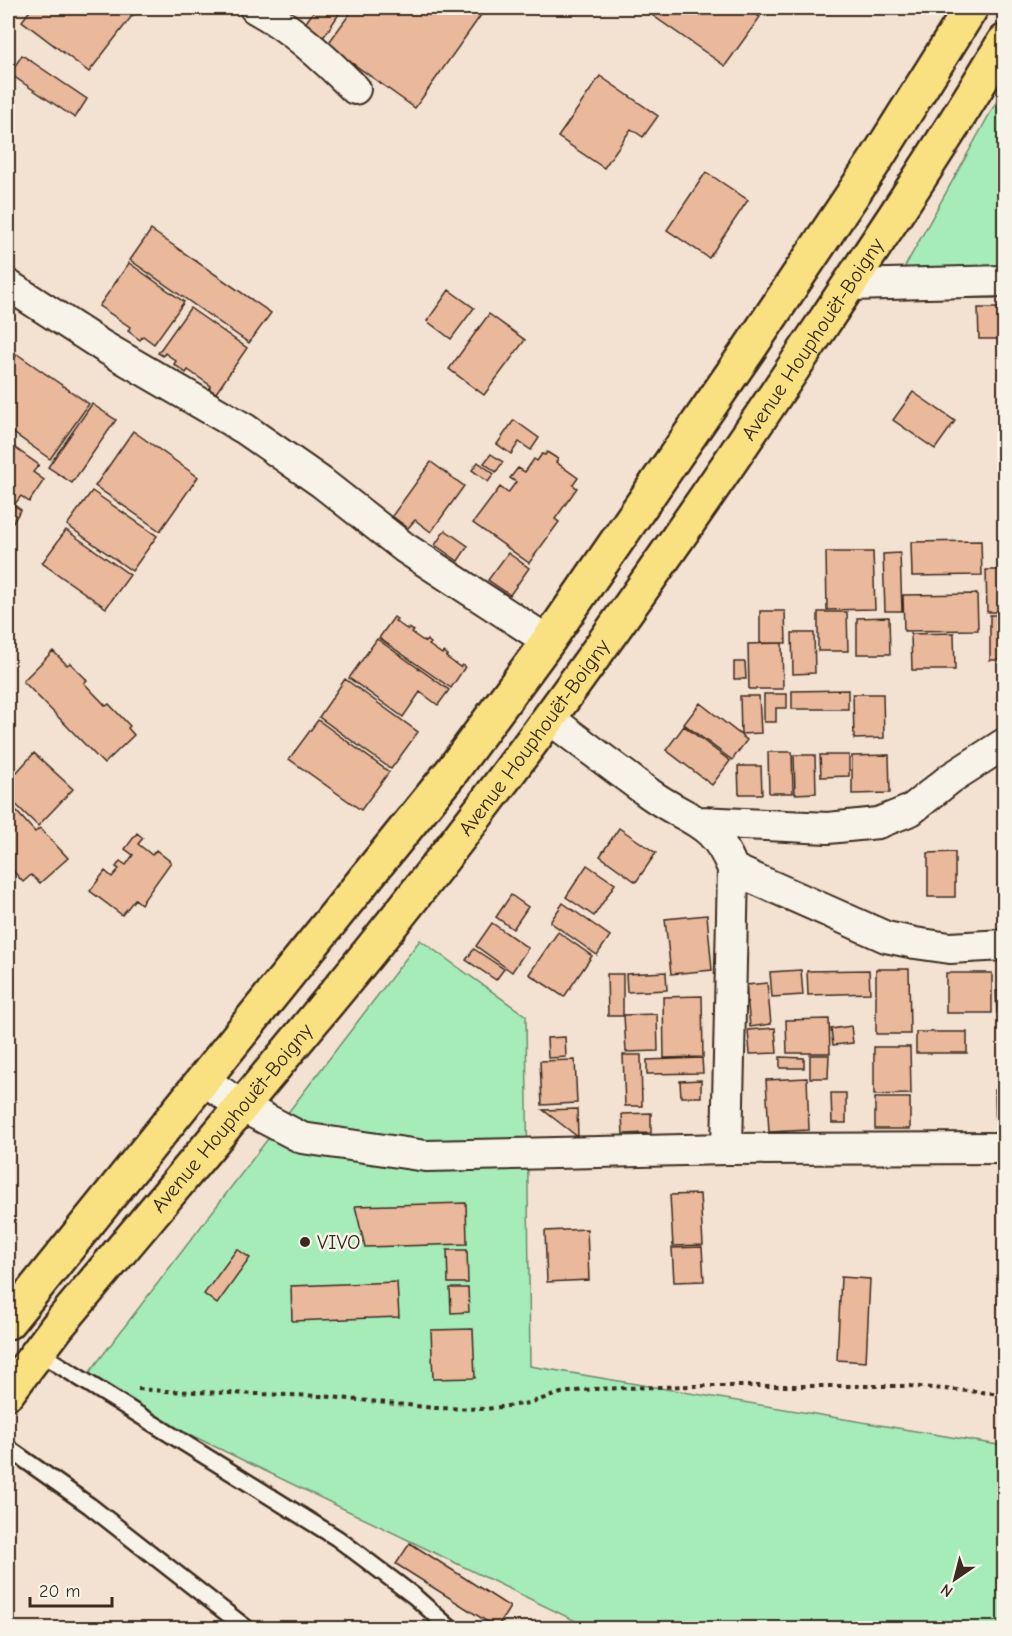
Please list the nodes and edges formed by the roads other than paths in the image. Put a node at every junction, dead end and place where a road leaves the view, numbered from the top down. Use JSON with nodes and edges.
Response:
{"nodes":[{"id":1,"x":255,"y":8,"type":"edge"},
{"id":2,"x":971,"y":8,"type":"edge"},
{"id":3,"x":1005,"y":42,"type":"edge"},
{"id":4,"x":355,"y":89,"type":"dead end"},
{"id":5,"x":1005,"y":281,"type":"edge"},
{"id":6,"x":8,"y":285,"type":"edge"},
{"id":7,"x":850,"y":285,"type":"junction"},
{"id":8,"x":548,"y":641,"type":"junction"},
{"id":9,"x":550,"y":719,"type":"junction"},
{"id":10,"x":1003,"y":750,"type":"edge"},
{"id":11,"x":700,"y":822,"type":"junction"},
{"id":12,"x":733,"y":869,"type":"junction"},
{"id":13,"x":1005,"y":945,"type":"edge"},
{"id":14,"x":203,"y":1079,"type":"junction"},
{"id":15,"x":241,"y":1106,"type":"junction"},
{"id":16,"x":1005,"y":1148,"type":"edge"},
{"id":17,"x":727,"y":1149,"type":"junction"},
{"id":18,"x":8,"y":1322,"type":"edge"},
{"id":19,"x":38,"y":1352,"type":"junction"},
{"id":20,"x":8,"y":1392,"type":"edge"},
{"id":21,"x":8,"y":1448,"type":"edge"},
{"id":22,"x":246,"y":1629,"type":"edge"},
{"id":23,"x":450,"y":1629,"type":"edge"}],
"edges":[{"from":1,"to":4,"type":"street"},
{"from":2,"to":8,"type":"highway","name":"Avenue Houphouët-Boigny"},
{"from":3,"to":7,"type":"highway","name":"Avenue Houphouët-Boigny"},
{"from":5,"to":7,"type":"street"},
{"from":6,"to":8,"type":"street"},
{"from":7,"to":9,"type":"highway","name":"Avenue Houphouët-Boigny"},
{"from":8,"to":14,"type":"highway","name":"Avenue Houphouët-Boigny"},
{"from":9,"to":11,"type":"street"},
{"from":9,"to":15,"type":"highway","name":"Avenue Houphouët-Boigny"},
{"from":10,"to":11,"type":"street"},
{"from":11,"to":12,"type":"street"},
{"from":12,"to":13,"type":"street"},
{"from":12,"to":17,"type":"street"},
{"from":14,"to":15,"type":"street"},
{"from":14,"to":18,"type":"highway","name":"Avenue Houphouët-Boigny"},
{"from":15,"to":17,"type":"street"},
{"from":15,"to":19,"type":"highway","name":"Avenue Houphouët-Boigny"},
{"from":16,"to":17,"type":"street"},
{"from":19,"to":20,"type":"highway","name":"Avenue Houphouët-Boigny"},
{"from":19,"to":23,"type":"lane"},
{"from":21,"to":22,"type":"lane"}]}
